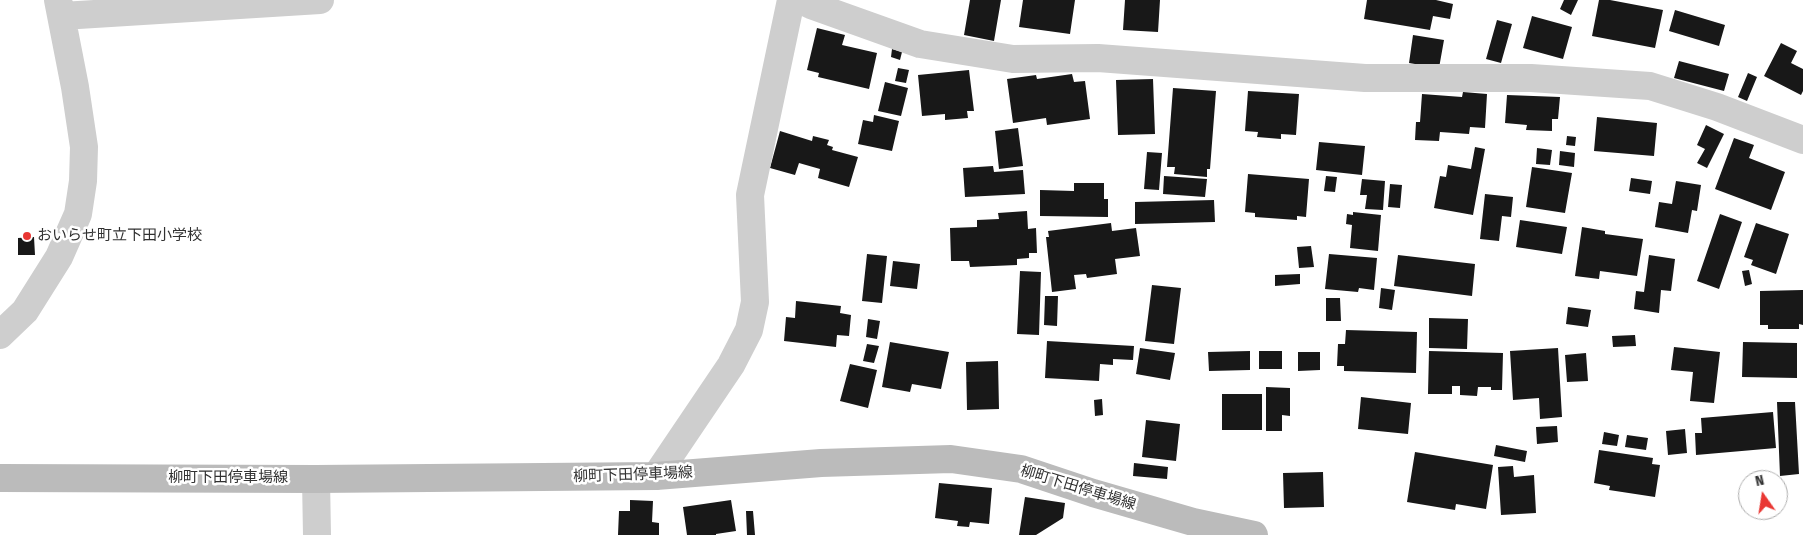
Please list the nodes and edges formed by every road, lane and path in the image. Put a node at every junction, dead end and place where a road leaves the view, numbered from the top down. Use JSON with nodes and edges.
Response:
{"nodes":[{"id":1,"x":320,"y":0,"type":"edge"},
{"id":2,"x":791,"y":0,"type":"edge"},
{"id":3,"x":801,"y":0,"type":"edge"},
{"id":4,"x":60,"y":8,"type":"edge"},
{"id":5,"x":1803,"y":140,"type":"edge"},
{"id":6,"x":0,"y":336,"type":"edge"},
{"id":7,"x":656,"y":476,"type":"junction"},
{"id":8,"x":0,"y":478,"type":"edge"},
{"id":9,"x":316,"y":478,"type":"junction"},
{"id":10,"x":317,"y":535,"type":"edge"},
{"id":11,"x":1254,"y":535,"type":"edge"}],
"edges":[{"from":1,"to":4,"type":"street"},
{"from":2,"to":7,"type":"street"},
{"from":3,"to":5,"type":"street"},
{"from":4,"to":6,"type":"street"},
{"from":7,"to":9,"type":"main road","name":"柳町下田停車場線"},
{"from":7,"to":11,"type":"main road","name":"柳町下田停車場線"},
{"from":8,"to":9,"type":"main road","name":"柳町下田停車場線"},
{"from":9,"to":10,"type":"street"}]}
